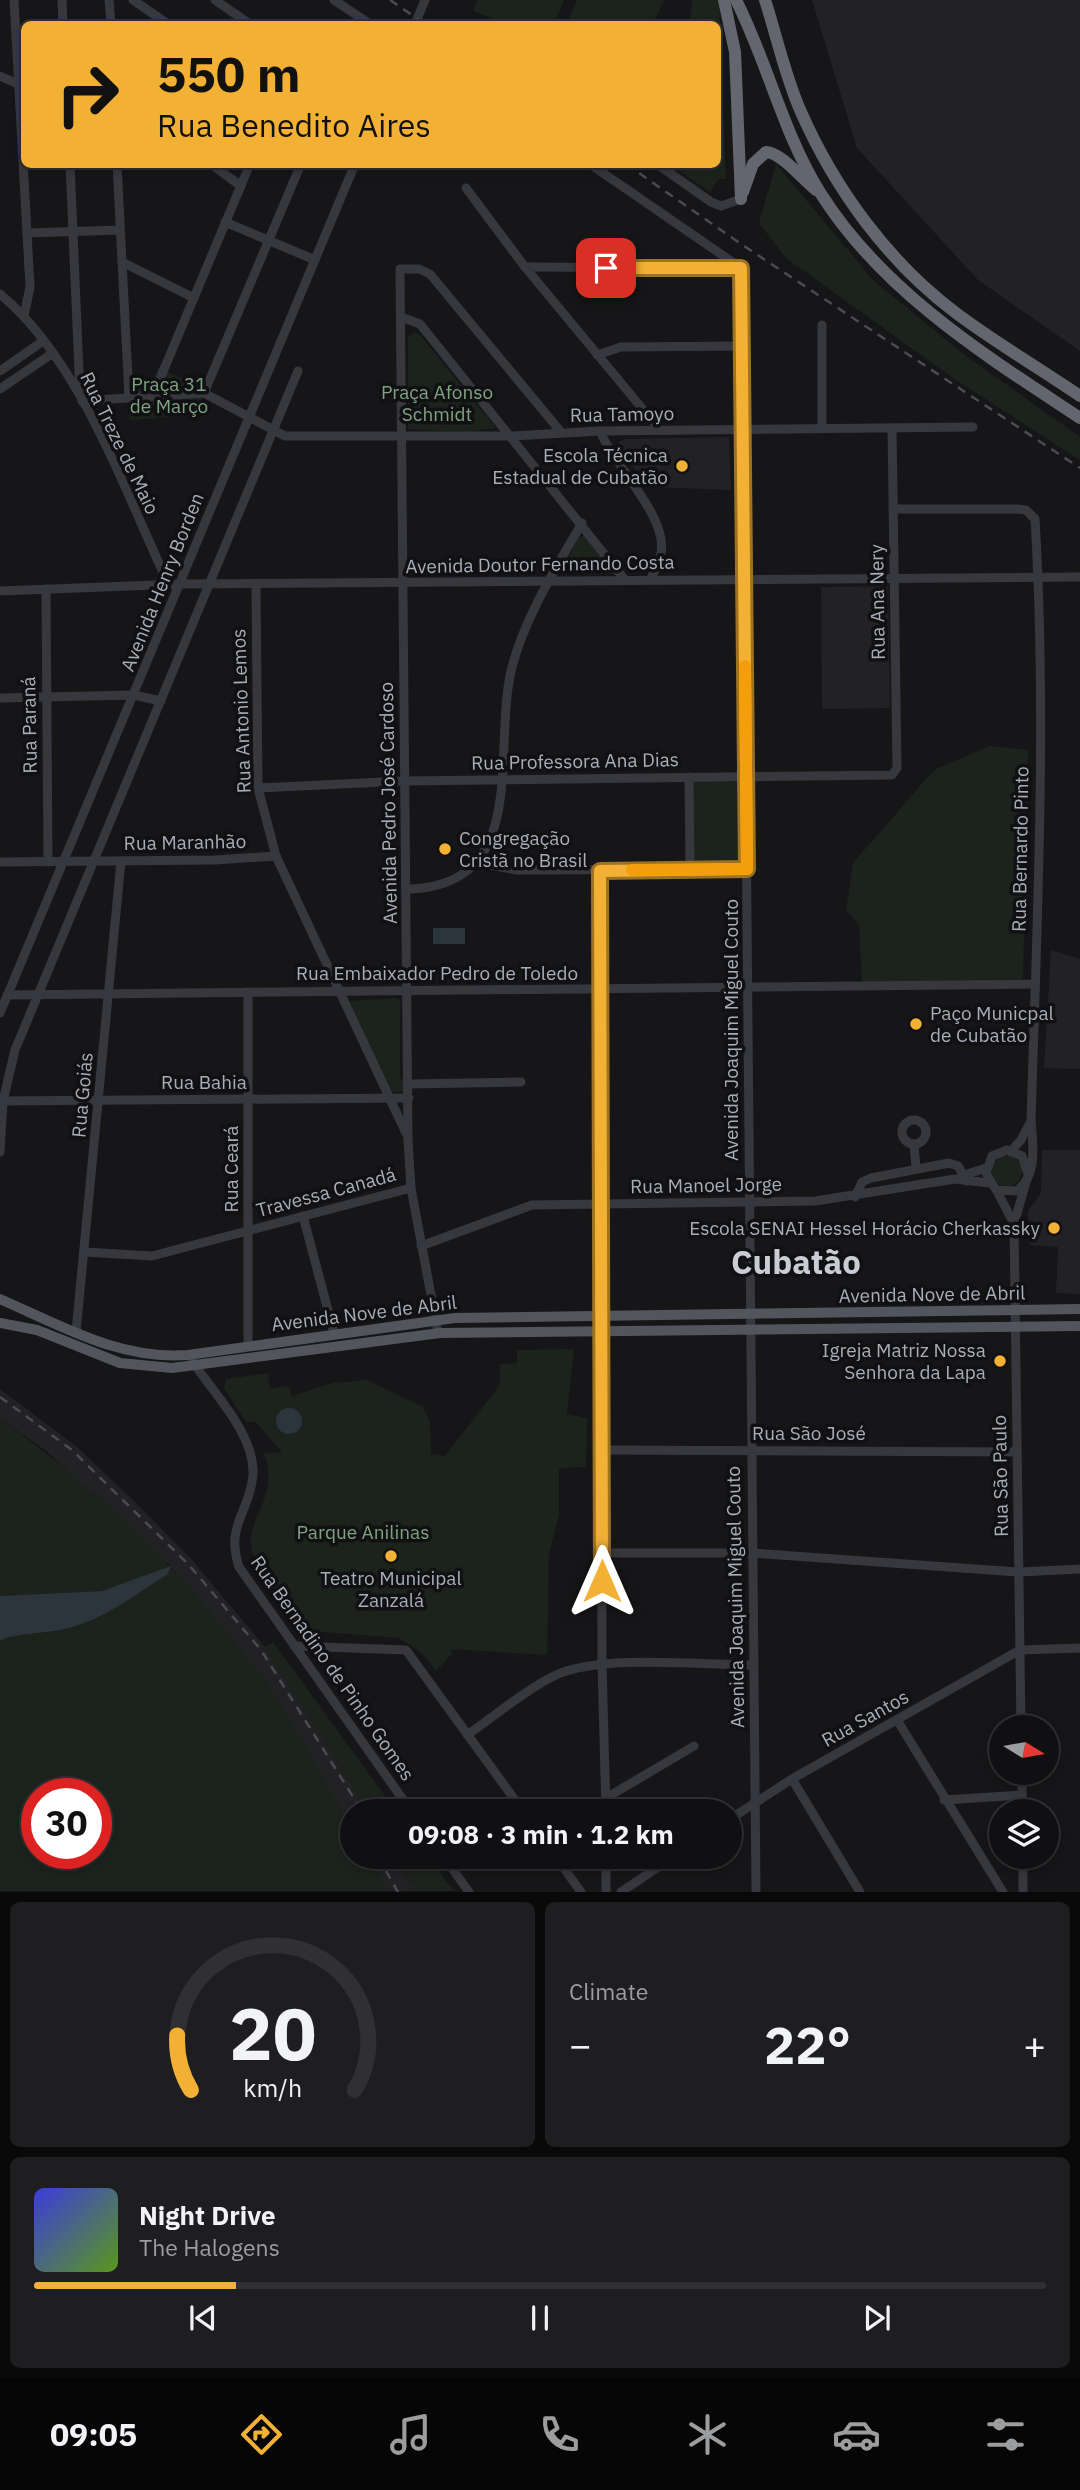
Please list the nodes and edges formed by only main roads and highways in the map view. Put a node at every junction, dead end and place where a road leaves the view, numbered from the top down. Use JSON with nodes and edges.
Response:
{"nodes":[{"id":1,"x":724,"y":0,"type":"edge"},
{"id":2,"x":736,"y":0,"type":"edge"},
{"id":3,"x":767,"y":0,"type":"edge"},
{"id":4,"x":820,"y":192,"type":"junction"},
{"id":5,"x":1080,"y":396,"type":"edge"},
{"id":6,"x":1080,"y":418,"type":"edge"},
{"id":7,"x":0,"y":1299,"type":"edge"},
{"id":8,"x":1080,"y":1309,"type":"edge"},
{"id":9,"x":0,"y":1323,"type":"edge"},
{"id":10,"x":1080,"y":1326,"type":"edge"}],
"edges":[{"from":1,"to":4,"type":"highway"},
{"from":2,"to":4,"type":"highway"},
{"from":3,"to":5,"type":"highway"},
{"from":4,"to":6,"type":"highway"},
{"from":7,"to":8,"type":"main road","name":"Avenida Nove de Abril"},
{"from":9,"to":10,"type":"main road","name":"Avenida Nove de Abril"}]}
